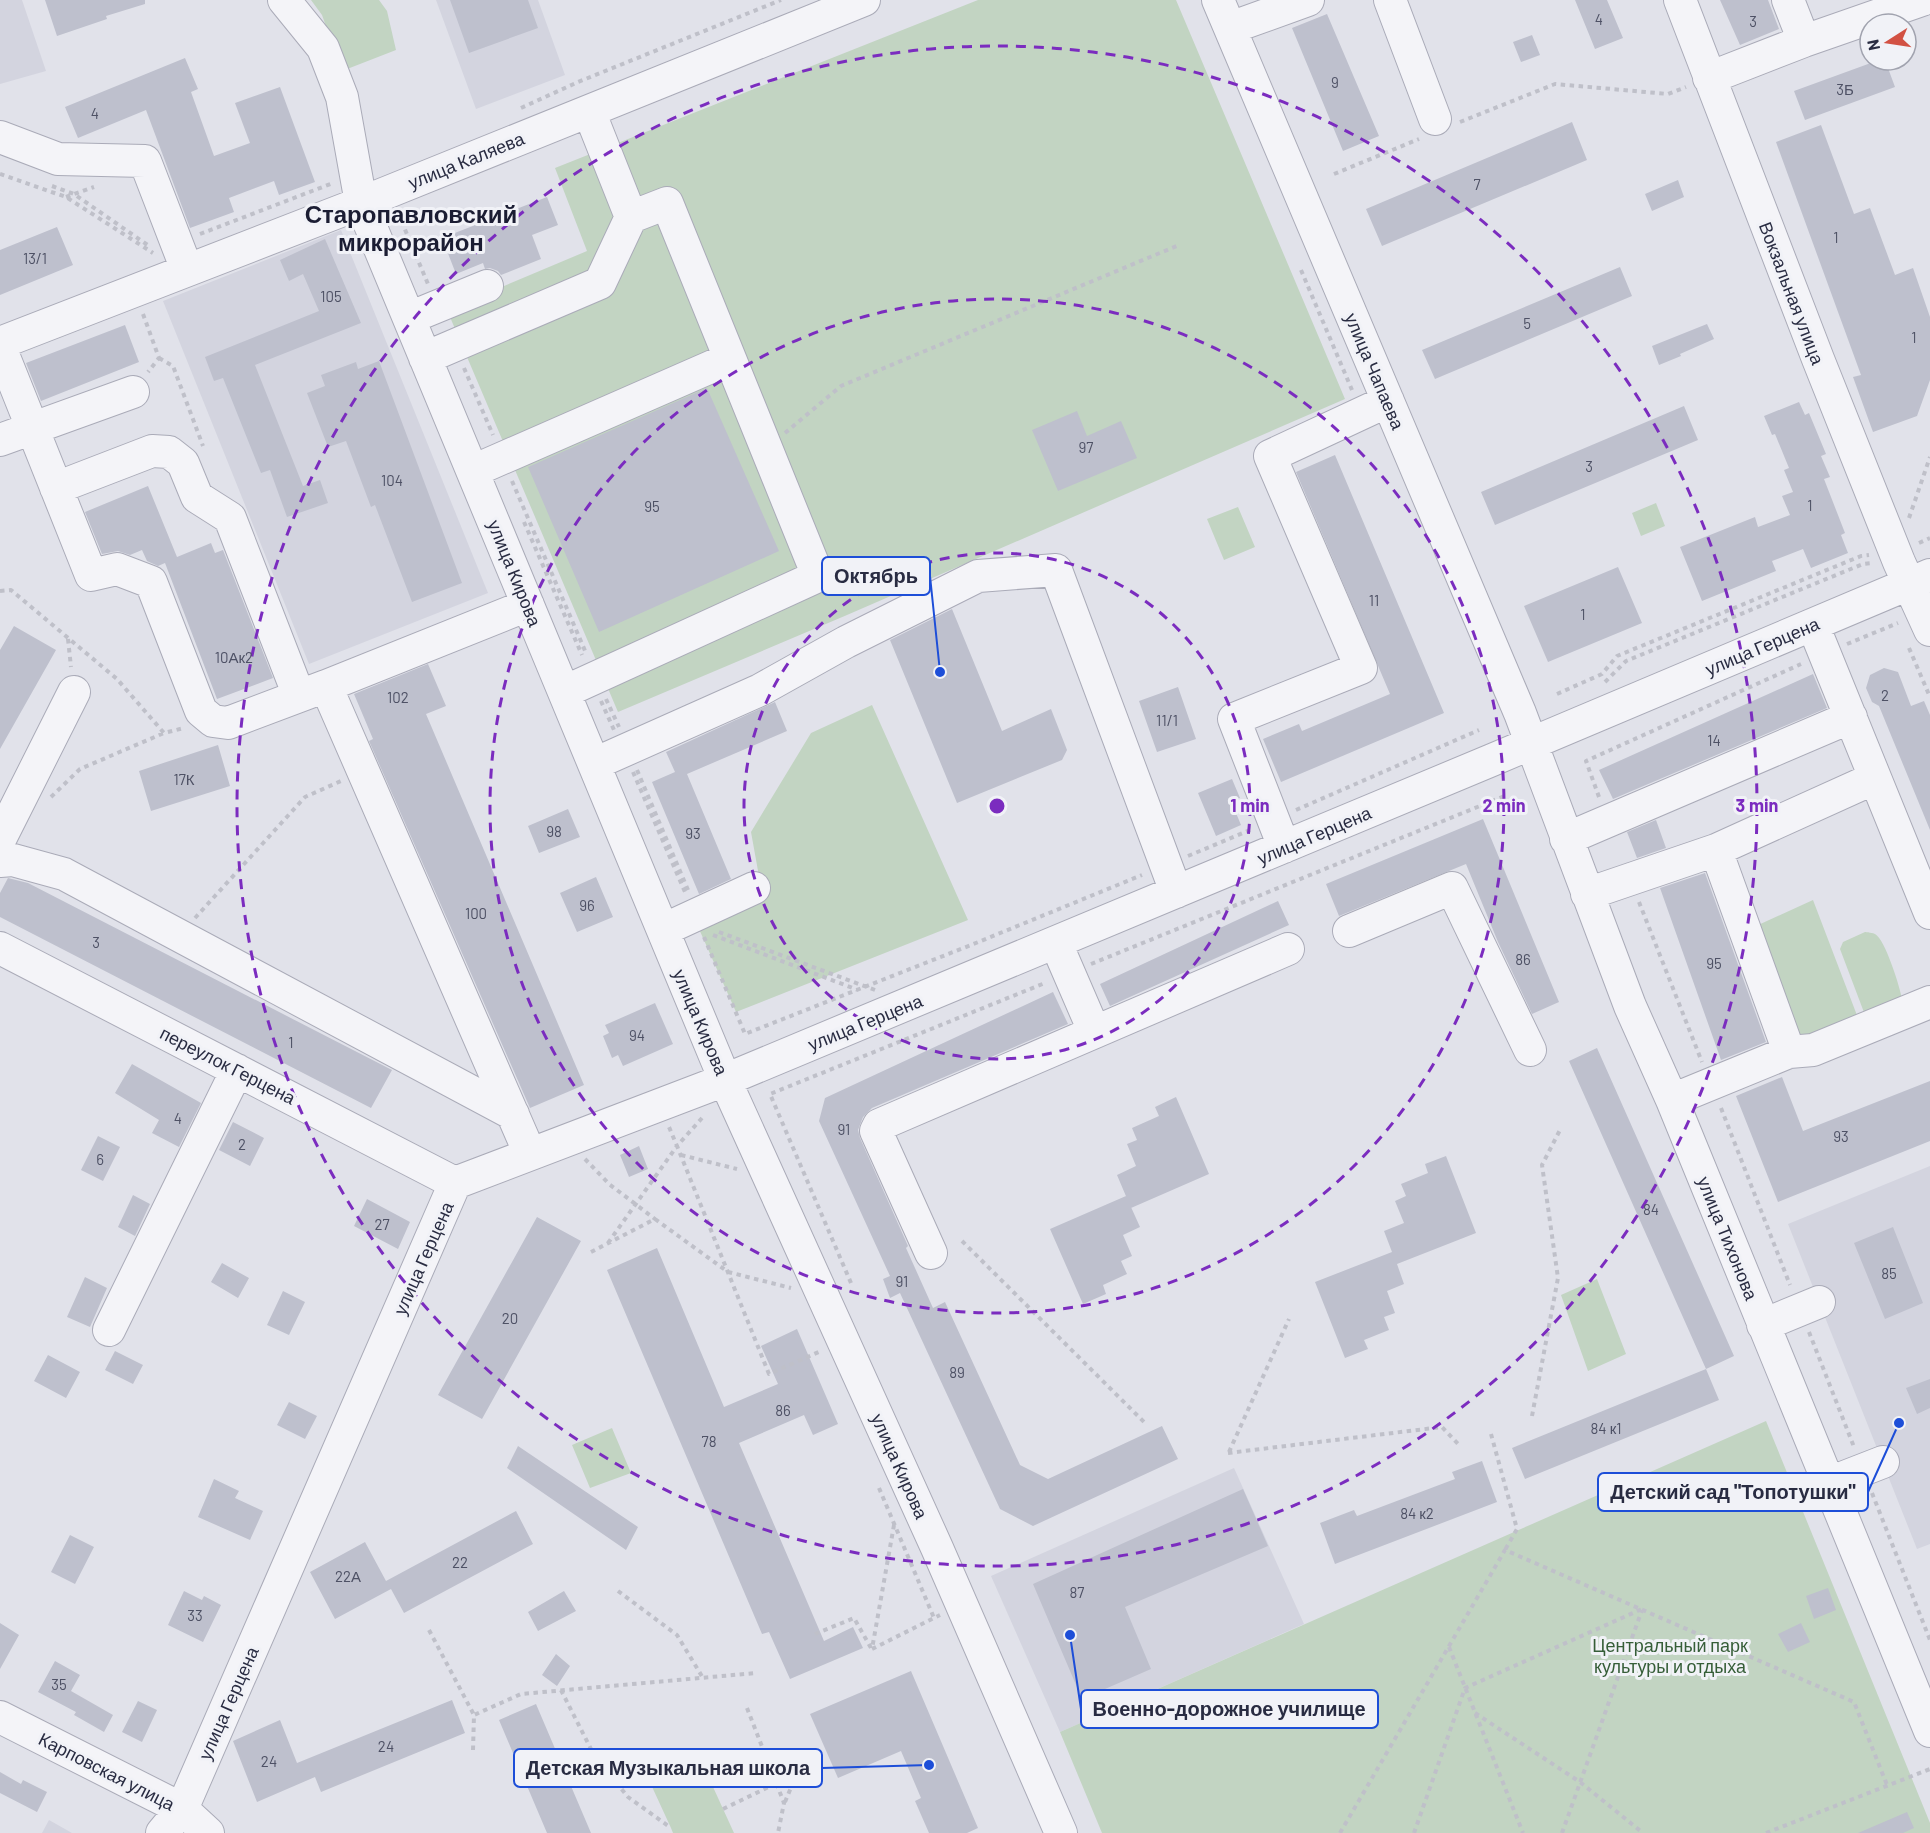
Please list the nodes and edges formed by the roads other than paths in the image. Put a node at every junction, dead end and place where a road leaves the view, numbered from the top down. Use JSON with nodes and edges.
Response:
{"nodes":[{"id":1,"x":284,"y":0,"type":"edge"},
{"id":2,"x":864,"y":0,"type":"edge"},
{"id":3,"x":1308,"y":0,"type":"edge"},
{"id":4,"x":1390,"y":0,"type":"edge"},
{"id":5,"x":1680,"y":0,"type":"edge"},
{"id":6,"x":1788,"y":0,"type":"edge"},
{"id":7,"x":1922,"y":0,"type":"edge"},
{"id":8,"x":1224,"y":14,"type":"edge"},
{"id":9,"x":1804,"y":41,"type":"junction"},
{"id":10,"x":1709,"y":78,"type":"junction"},
{"id":11,"x":589,"y":111,"type":"junction"},
{"id":12,"x":1438,"y":127,"type":"road end"},
{"id":13,"x":0,"y":137,"type":"edge"},
{"id":14,"x":361,"y":203,"type":"junction"},
{"id":15,"x":631,"y":217,"type":"junction"},
{"id":16,"x":173,"y":264,"type":"junction"},
{"id":17,"x":487,"y":286,"type":"dead end"},
{"id":18,"x":409,"y":318,"type":"junction"},
{"id":19,"x":0,"y":345,"type":"edge"},
{"id":20,"x":425,"y":358,"type":"junction"},
{"id":21,"x":729,"y":359,"type":"junction"},
{"id":22,"x":134,"y":392,"type":"road end"},
{"id":23,"x":1388,"y":401,"type":"junction"},
{"id":24,"x":32,"y":429,"type":"junction"},
{"id":25,"x":0,"y":440,"type":"edge"},
{"id":26,"x":485,"y":466,"type":"junction"},
{"id":27,"x":56,"y":488,"type":"junction"},
{"id":28,"x":1909,"y":568,"type":"edge"},
{"id":29,"x":528,"y":605,"type":"junction"},
{"id":30,"x":1813,"y":625,"type":"junction"},
{"id":31,"x":1913,"y":629,"type":"edge"},
{"id":32,"x":313,"y":691,"type":"junction"},
{"id":33,"x":74,"y":692,"type":"dead end"},
{"id":34,"x":564,"y":692,"type":"junction"},
{"id":35,"x":1851,"y":717,"type":"junction"},
{"id":36,"x":1532,"y":743,"type":"junction"},
{"id":37,"x":1228,"y":752,"type":"dead end"},
{"id":38,"x":594,"y":764,"type":"junction"},
{"id":39,"x":1875,"y":778,"type":"junction"},
{"id":40,"x":1271,"y":837,"type":"junction"},
{"id":41,"x":0,"y":839,"type":"edge"},
{"id":42,"x":1566,"y":839,"type":"junction"},
{"id":43,"x":1716,"y":850,"type":"junction"},
{"id":44,"x":0,"y":861,"type":"edge"},
{"id":45,"x":1171,"y":879,"type":"junction"},
{"id":46,"x":754,"y":888,"type":"dead end"},
{"id":47,"x":1587,"y":894,"type":"junction"},
{"id":48,"x":1930,"y":913,"type":"edge"},
{"id":49,"x":663,"y":930,"type":"junction"},
{"id":50,"x":1349,"y":932,"type":"dead end"},
{"id":51,"x":1056,"y":943,"type":"junction"},
{"id":52,"x":0,"y":948,"type":"edge"},
{"id":53,"x":1288,"y":949,"type":"dead end"},
{"id":54,"x":1930,"y":1002,"type":"edge"},
{"id":55,"x":1095,"y":1031,"type":"junction"},
{"id":56,"x":1530,"y":1050,"type":"dead end"},
{"id":57,"x":1789,"y":1052,"type":"junction"},
{"id":58,"x":237,"y":1070,"type":"junction"},
{"id":59,"x":725,"y":1080,"type":"junction"},
{"id":60,"x":1672,"y":1100,"type":"junction"},
{"id":61,"x":513,"y":1114,"type":"junction"},
{"id":62,"x":530,"y":1154,"type":"junction"},
{"id":63,"x":455,"y":1182,"type":"junction"},
{"id":64,"x":931,"y":1253,"type":"dead end"},
{"id":65,"x":1810,"y":1306,"type":"road end"},
{"id":66,"x":1763,"y":1325,"type":"junction"},
{"id":67,"x":109,"y":1330,"type":"dead end"},
{"id":68,"x":1873,"y":1466,"type":"road end"},
{"id":69,"x":1829,"y":1484,"type":"junction"},
{"id":70,"x":1924,"y":1697,"type":"edge"},
{"id":71,"x":0,"y":1717,"type":"edge"},
{"id":72,"x":1930,"y":1731,"type":"edge"},
{"id":73,"x":182,"y":1809,"type":"junction"},
{"id":74,"x":162,"y":1833,"type":"edge"},
{"id":75,"x":208,"y":1833,"type":"edge"},
{"id":76,"x":1061,"y":1833,"type":"edge"}],
"edges":[{"from":1,"to":14,"type":"street","name":"улица Кирова"},
{"from":2,"to":11,"type":"street","name":"улица Каляева"},
{"from":3,"to":8,"type":"street"},
{"from":4,"to":12,"type":"street"},
{"from":5,"to":10,"type":"street","name":"Вокзальная улица"},
{"from":6,"to":9,"type":"street"},
{"from":7,"to":9,"type":"street"},
{"from":8,"to":23,"type":"street","name":"улица Чапаева"},
{"from":9,"to":10,"type":"street"},
{"from":10,"to":28,"type":"street","name":"Вокзальная улица"},
{"from":11,"to":14,"type":"street","name":"улица Каляева"},
{"from":11,"to":15,"type":"street"},
{"from":13,"to":16,"type":"street"},
{"from":14,"to":16,"type":"street","name":"улица Каляева"},
{"from":14,"to":18,"type":"street","name":"улица Кирова"},
{"from":15,"to":20,"type":"street"},
{"from":15,"to":21,"type":"street"},
{"from":16,"to":19,"type":"street","name":"улица Каляева"},
{"from":17,"to":18,"type":"street"},
{"from":18,"to":20,"type":"street","name":"улица Кирова"},
{"from":19,"to":24,"type":"street"},
{"from":20,"to":26,"type":"street","name":"улица Кирова"},
{"from":21,"to":26,"type":"street"},
{"from":21,"to":34,"type":"street"},
{"from":22,"to":24,"type":"street"},
{"from":23,"to":36,"type":"street","name":"улица Чапаева"},
{"from":23,"to":40,"type":"street"},
{"from":24,"to":25,"type":"street"},
{"from":24,"to":27,"type":"street"},
{"from":26,"to":29,"type":"street","name":"улица Кирова"},
{"from":27,"to":32,"type":"street"},
{"from":27,"to":32,"type":"street"},
{"from":28,"to":30,"type":"street","name":"улица Герцена"},
{"from":28,"to":31,"type":"street","name":"Вокзальная улица"},
{"from":29,"to":32,"type":"street"},
{"from":29,"to":34,"type":"street","name":"улица Кирова"},
{"from":30,"to":35,"type":"street"},
{"from":30,"to":36,"type":"street","name":"улица Герцена"},
{"from":32,"to":61,"type":"street"},
{"from":33,"to":41,"type":"street"},
{"from":34,"to":38,"type":"street","name":"улица Кирова"},
{"from":35,"to":39,"type":"street"},
{"from":35,"to":42,"type":"street"},
{"from":36,"to":40,"type":"street","name":"улица Герцена"},
{"from":36,"to":42,"type":"street","name":"улица Тихонова"},
{"from":37,"to":40,"type":"street"},
{"from":38,"to":45,"type":"street"},
{"from":38,"to":49,"type":"street","name":"улица Кирова"},
{"from":39,"to":43,"type":"street"},
{"from":39,"to":48,"type":"street"},
{"from":40,"to":45,"type":"street","name":"улица Герцена"},
{"from":42,"to":47,"type":"street","name":"улица Тихонова"},
{"from":43,"to":47,"type":"street"},
{"from":43,"to":57,"type":"street"},
{"from":44,"to":61,"type":"street"},
{"from":45,"to":51,"type":"street","name":"улица Герцена"},
{"from":46,"to":49,"type":"street"},
{"from":47,"to":60,"type":"street","name":"улица Тихонова"},
{"from":49,"to":59,"type":"street","name":"улица Кирова"},
{"from":50,"to":56,"type":"street"},
{"from":51,"to":55,"type":"street"},
{"from":51,"to":59,"type":"street","name":"улица Герцена"},
{"from":52,"to":58,"type":"street","name":"переулок Герцена"},
{"from":53,"to":55,"type":"street"},
{"from":54,"to":57,"type":"street"},
{"from":55,"to":64,"type":"street"},
{"from":57,"to":60,"type":"street"},
{"from":58,"to":63,"type":"street","name":"переулок Герцена"},
{"from":58,"to":67,"type":"street"},
{"from":59,"to":62,"type":"street","name":"улица Герцена"},
{"from":59,"to":76,"type":"street","name":"улица Кирова"},
{"from":60,"to":66,"type":"street","name":"улица Тихонова"},
{"from":61,"to":62,"type":"street"},
{"from":62,"to":63,"type":"street","name":"улица Герцена"},
{"from":63,"to":73,"type":"street","name":"улица Герцена"},
{"from":65,"to":66,"type":"street"},
{"from":66,"to":69,"type":"street","name":"улица Тихонова"},
{"from":68,"to":69,"type":"street"},
{"from":69,"to":70,"type":"street","name":"улица Тихонова"},
{"from":70,"to":72,"type":"street","name":"улица Тихонова"},
{"from":71,"to":73,"type":"street","name":"Карповская улица"},
{"from":73,"to":74,"type":"street","name":"улица Герцена"},
{"from":73,"to":75,"type":"street","name":"Карповская улица"}]}
